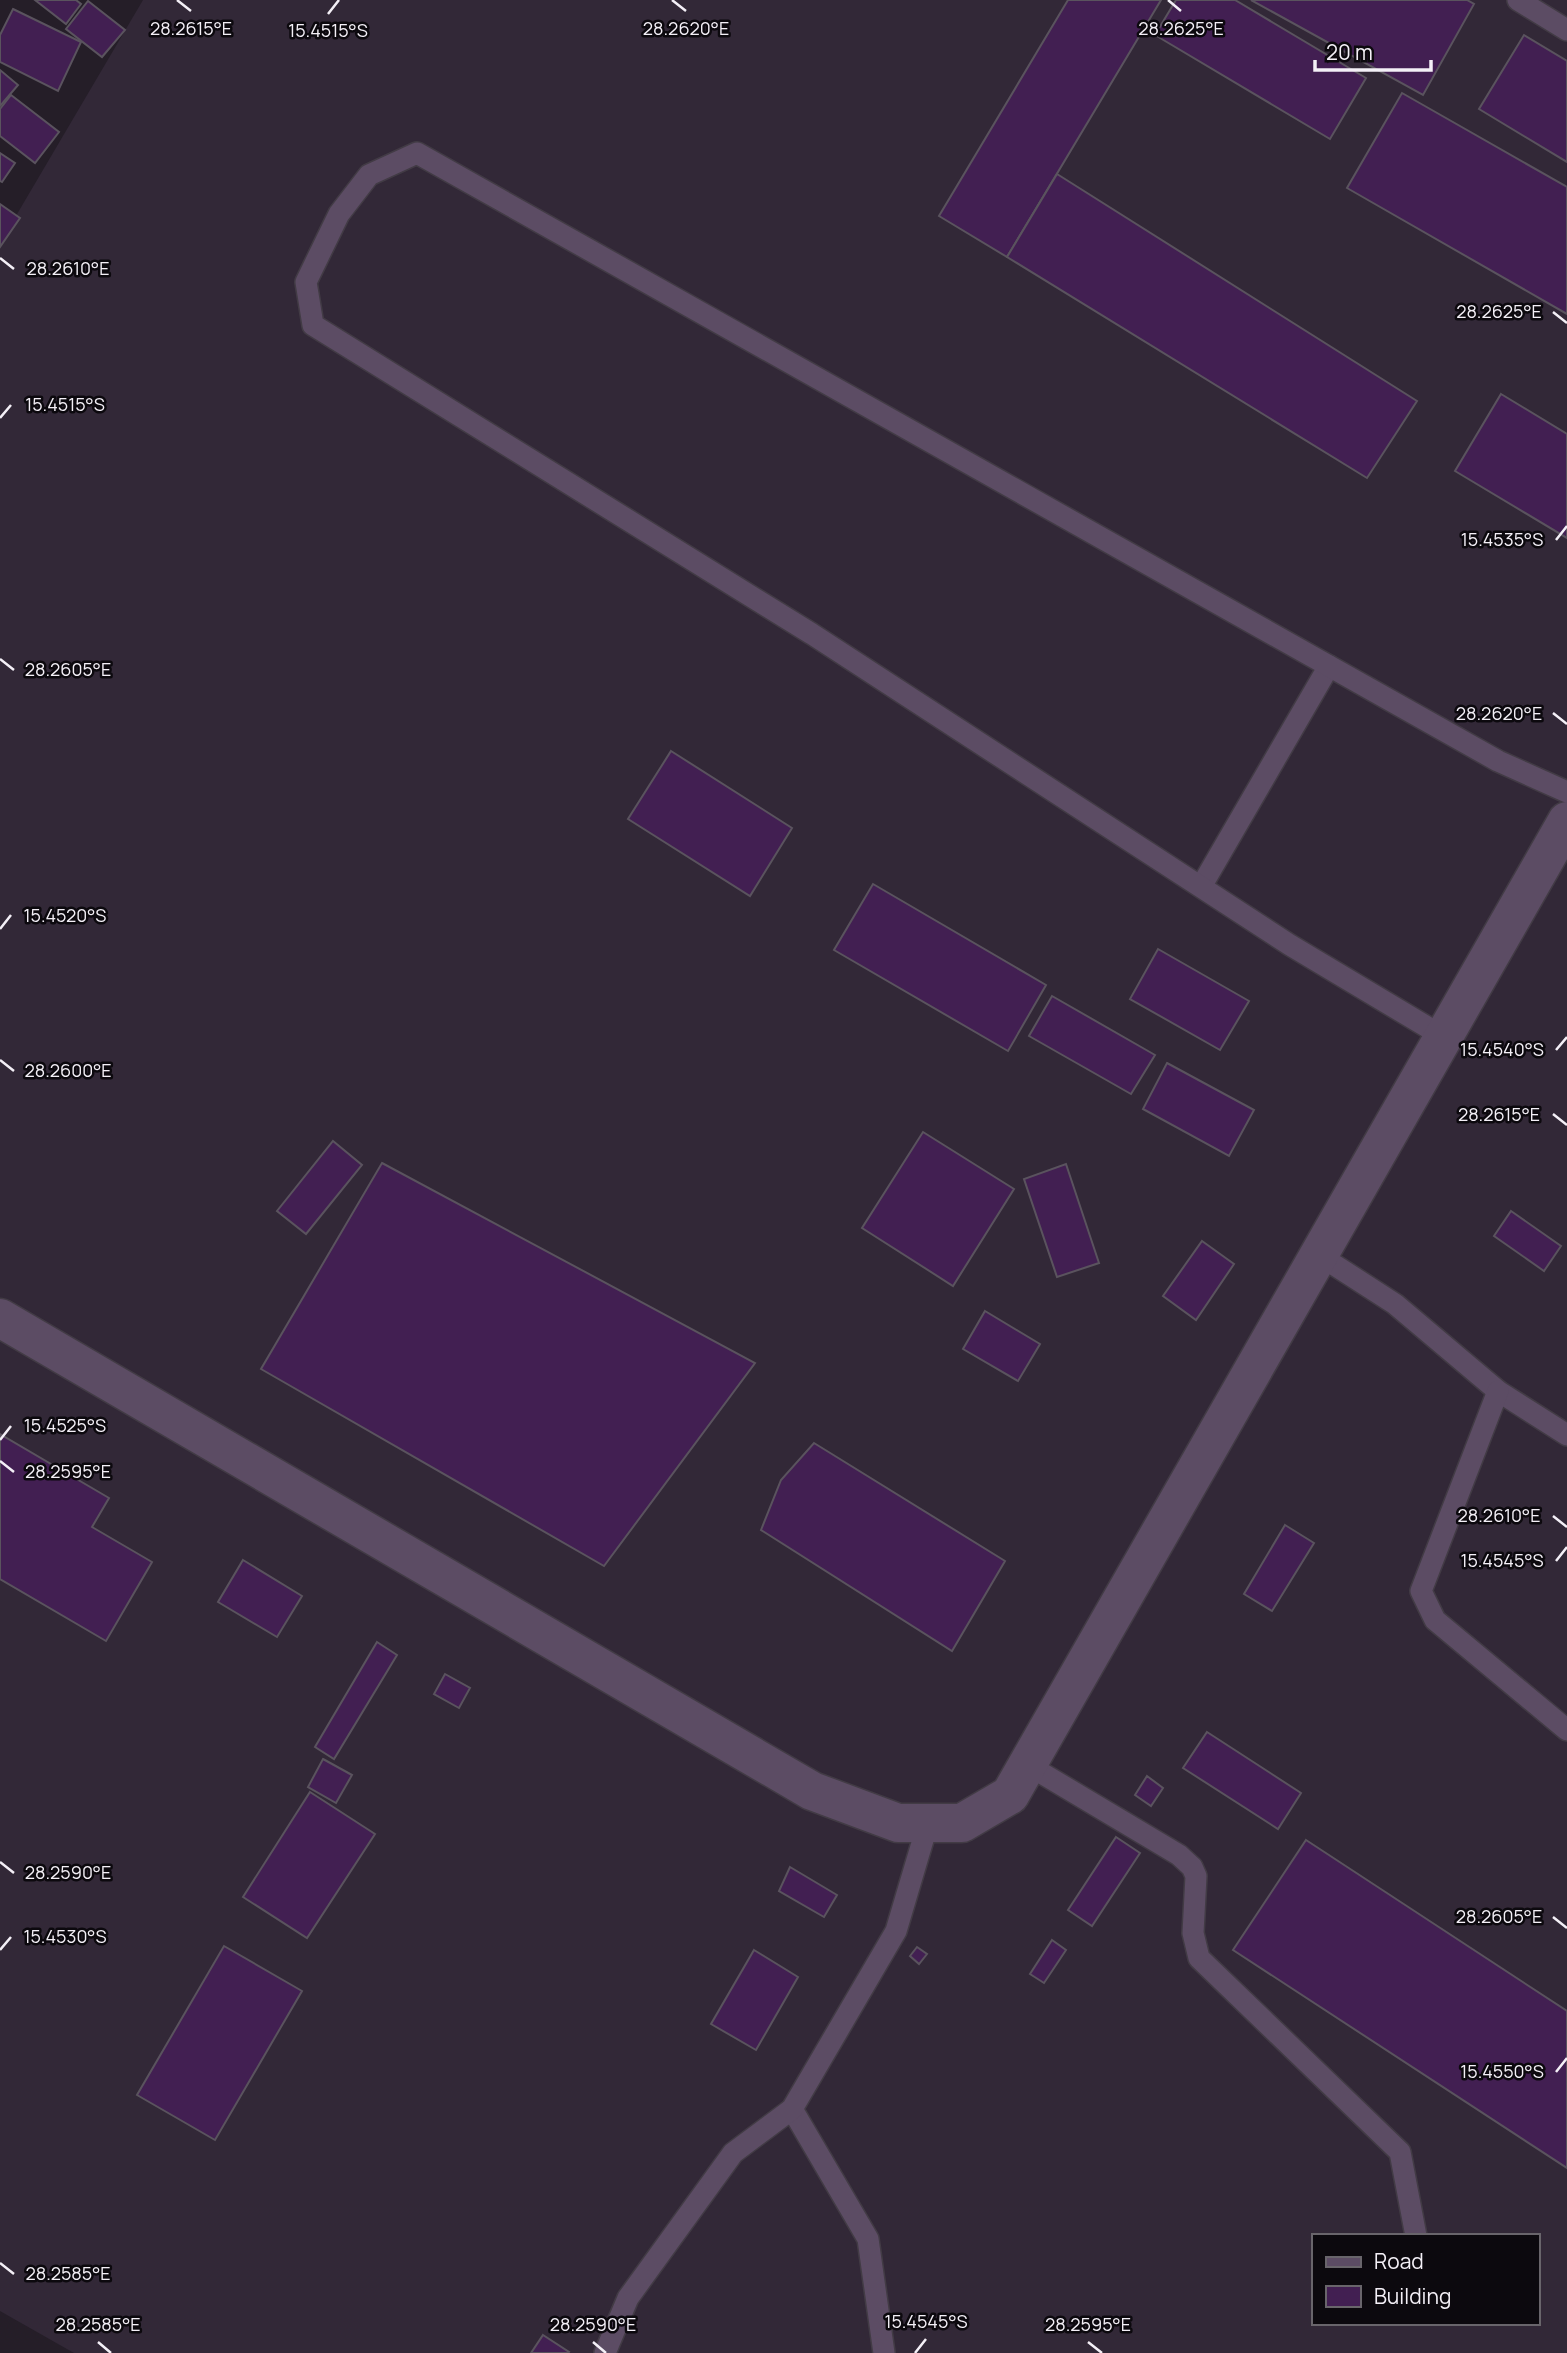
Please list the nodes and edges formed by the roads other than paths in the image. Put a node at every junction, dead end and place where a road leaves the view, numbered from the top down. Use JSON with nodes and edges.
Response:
{"nodes":[{"id":1,"x":1518,"y":0,"type":"edge"},
{"id":2,"x":1567,"y":30,"type":"edge"},
{"id":3,"x":1329,"y":666,"type":"junction"},
{"id":4,"x":1567,"y":792,"type":"edge"},
{"id":5,"x":1567,"y":821,"type":"edge"},
{"id":6,"x":1202,"y":886,"type":"junction"},
{"id":7,"x":1444,"y":1037,"type":"junction"},
{"id":8,"x":1319,"y":1255,"type":"junction"},
{"id":9,"x":0,"y":1318,"type":"edge"},
{"id":10,"x":1499,"y":1391,"type":"junction"},
{"id":11,"x":1567,"y":1435,"type":"edge"},
{"id":12,"x":1567,"y":1730,"type":"edge"},
{"id":13,"x":1028,"y":1765,"type":"junction"},
{"id":14,"x":928,"y":1823,"type":"junction"},
{"id":15,"x":792,"y":2109,"type":"junction"},
{"id":16,"x":1416,"y":2234,"type":"edge"},
{"id":17,"x":605,"y":2353,"type":"edge"},
{"id":18,"x":884,"y":2353,"type":"edge"}],
"edges":[{"from":1,"to":2,"type":"lane"},
{"from":3,"to":4,"type":"lane"},
{"from":3,"to":6,"type":"lane"},
{"from":3,"to":6,"type":"lane"},
{"from":5,"to":7,"type":"street"},
{"from":6,"to":7,"type":"lane"},
{"from":7,"to":8,"type":"street"},
{"from":8,"to":10,"type":"lane"},
{"from":8,"to":13,"type":"street"},
{"from":9,"to":14,"type":"street"},
{"from":10,"to":11,"type":"lane"},
{"from":10,"to":12,"type":"lane"},
{"from":13,"to":14,"type":"street"},
{"from":13,"to":16,"type":"lane"},
{"from":14,"to":15,"type":"lane"},
{"from":15,"to":17,"type":"lane"},
{"from":15,"to":18,"type":"lane"}]}
